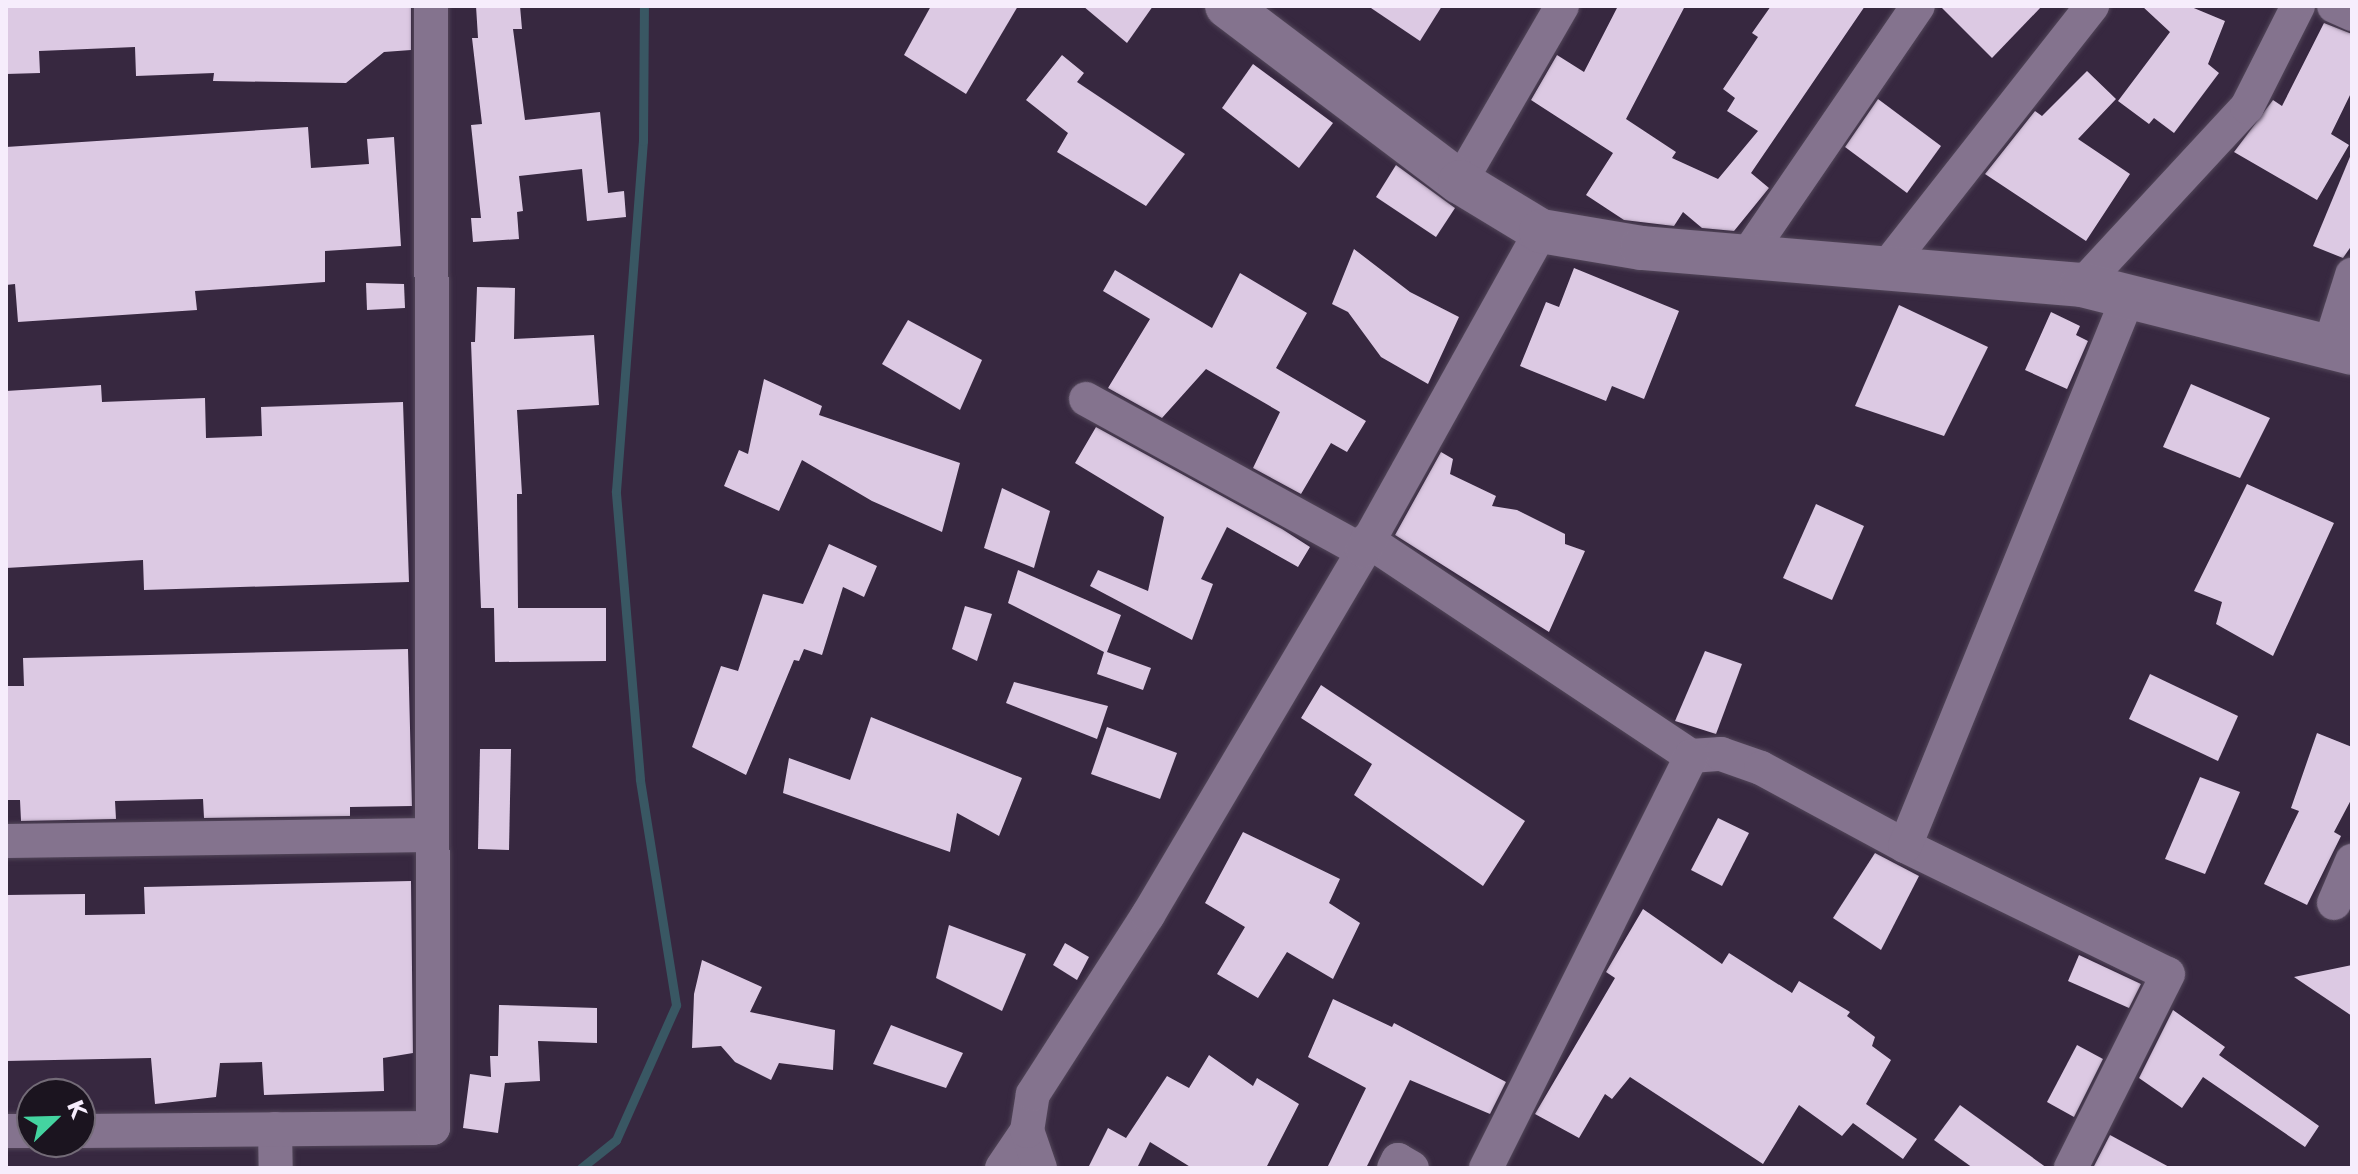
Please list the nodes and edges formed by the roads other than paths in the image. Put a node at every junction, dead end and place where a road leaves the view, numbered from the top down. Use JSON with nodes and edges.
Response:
{"nodes":[{"id":1,"x":431,"y":6,"type":"edge"},
{"id":2,"x":1227,"y":6,"type":"edge"},
{"id":3,"x":1562,"y":6,"type":"edge"},
{"id":4,"x":1918,"y":6,"type":"edge"},
{"id":5,"x":2092,"y":6,"type":"edge"},
{"id":6,"x":2298,"y":6,"type":"edge"},
{"id":7,"x":2334,"y":6,"type":"edge"},
{"id":8,"x":2352,"y":14,"type":"edge"},
{"id":9,"x":1460,"y":182,"type":"junction"},
{"id":10,"x":1541,"y":231,"type":"junction"},
{"id":11,"x":1746,"y":257,"type":"junction"},
{"id":12,"x":1885,"y":269,"type":"junction"},
{"id":13,"x":2352,"y":275,"type":"edge"},
{"id":14,"x":2082,"y":285,"type":"junction"},
{"id":15,"x":2129,"y":295,"type":"junction"},
{"id":16,"x":2340,"y":351,"type":"edge"},
{"id":17,"x":1086,"y":399,"type":"dead end"},
{"id":18,"x":1365,"y":546,"type":"junction"},
{"id":19,"x":1691,"y":756,"type":"junction"},
{"id":20,"x":430,"y":835,"type":"junction"},
{"id":21,"x":6,"y":841,"type":"edge"},
{"id":22,"x":1905,"y":846,"type":"junction"},
{"id":23,"x":2352,"y":861,"type":"edge"},
{"id":24,"x":2334,"y":903,"type":"dead end"},
{"id":25,"x":275,"y":1129,"type":"junction"},
{"id":26,"x":96,"y":1131,"type":"edge"},
{"id":27,"x":1027,"y":1131,"type":"junction"},
{"id":28,"x":276,"y":1168,"type":"edge"},
{"id":29,"x":1002,"y":1168,"type":"edge"},
{"id":30,"x":1040,"y":1168,"type":"edge"},
{"id":31,"x":1394,"y":1168,"type":"edge"},
{"id":32,"x":1412,"y":1168,"type":"edge"},
{"id":33,"x":1486,"y":1168,"type":"edge"},
{"id":34,"x":2071,"y":1168,"type":"edge"}],
"edges":[{"from":1,"to":20,"type":"street"},
{"from":2,"to":9,"type":"street"},
{"from":3,"to":9,"type":"street"},
{"from":4,"to":11,"type":"street"},
{"from":5,"to":12,"type":"street"},
{"from":6,"to":14,"type":"street"},
{"from":7,"to":8,"type":"street"},
{"from":9,"to":10,"type":"street"},
{"from":10,"to":11,"type":"street"},
{"from":10,"to":18,"type":"street"},
{"from":11,"to":12,"type":"street"},
{"from":12,"to":14,"type":"street"},
{"from":13,"to":16,"type":"street"},
{"from":14,"to":15,"type":"street"},
{"from":15,"to":16,"type":"street"},
{"from":15,"to":22,"type":"street"},
{"from":17,"to":18,"type":"street"},
{"from":18,"to":19,"type":"street"},
{"from":18,"to":27,"type":"street"},
{"from":19,"to":22,"type":"street"},
{"from":19,"to":33,"type":"street"},
{"from":20,"to":21,"type":"street"},
{"from":20,"to":25,"type":"street"},
{"from":22,"to":34,"type":"street"},
{"from":23,"to":24,"type":"street"},
{"from":25,"to":26,"type":"street"},
{"from":25,"to":28,"type":"street"},
{"from":27,"to":29,"type":"street"},
{"from":27,"to":30,"type":"street"},
{"from":31,"to":32,"type":"street"}]}
